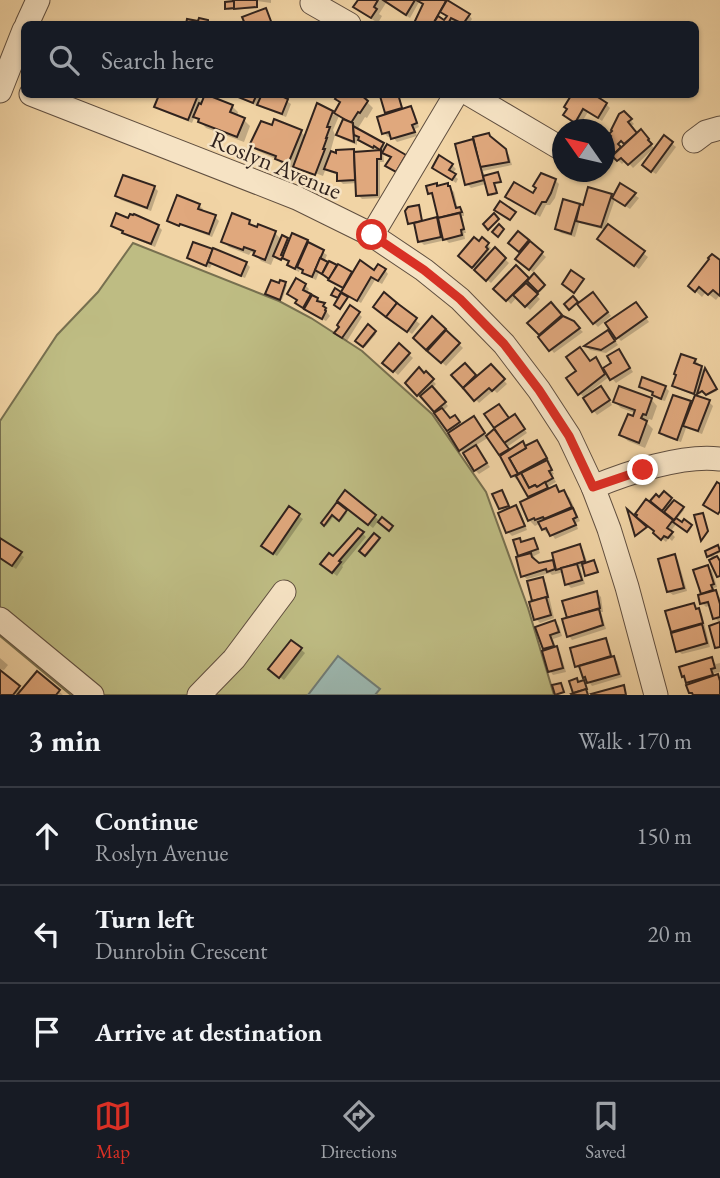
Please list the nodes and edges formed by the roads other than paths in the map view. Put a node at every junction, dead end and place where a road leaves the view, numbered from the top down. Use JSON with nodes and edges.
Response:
{"nodes":[{"id":1,"x":38,"y":0,"type":"edge"},
{"id":2,"x":312,"y":3,"type":"dead end"},
{"id":3,"x":28,"y":21,"type":"edge"},
{"id":4,"x":344,"y":21,"type":"edge"},
{"id":5,"x":21,"y":37,"type":"edge"},
{"id":6,"x":1,"y":87,"type":"edge"},
{"id":7,"x":21,"y":91,"type":"edge"},
{"id":8,"x":41,"y":98,"type":"edge"},
{"id":9,"x":454,"y":98,"type":"edge"},
{"id":10,"x":476,"y":98,"type":"edge"},
{"id":11,"x":720,"y":128,"type":"edge"},
{"id":12,"x":694,"y":141,"type":"dead end"},
{"id":13,"x":552,"y":143,"type":"edge"},
{"id":14,"x":372,"y":235,"type":"junction"},
{"id":15,"x":720,"y":459,"type":"edge"},
{"id":16,"x":593,"y":487,"type":"junction"},
{"id":17,"x":284,"y":592,"type":"dead end"},
{"id":18,"x":0,"y":619,"type":"edge"},
{"id":19,"x":92,"y":695,"type":"edge"},
{"id":20,"x":199,"y":695,"type":"edge"},
{"id":21,"x":656,"y":695,"type":"edge"}],
"edges":[{"from":1,"to":3,"type":"street"},
{"from":2,"to":4,"type":"street"},
{"from":5,"to":6,"type":"street"},
{"from":6,"to":7,"type":"street"},
{"from":8,"to":14,"type":"street","name":"Roslyn Avenue"},
{"from":9,"to":14,"type":"street"},
{"from":10,"to":13,"type":"street"},
{"from":11,"to":12,"type":"street"},
{"from":14,"to":16,"type":"street","name":"Roslyn Avenue"},
{"from":15,"to":16,"type":"street"},
{"from":16,"to":21,"type":"street","name":"Roslyn Avenue"},
{"from":17,"to":20,"type":"street"},
{"from":18,"to":19,"type":"street"}]}
